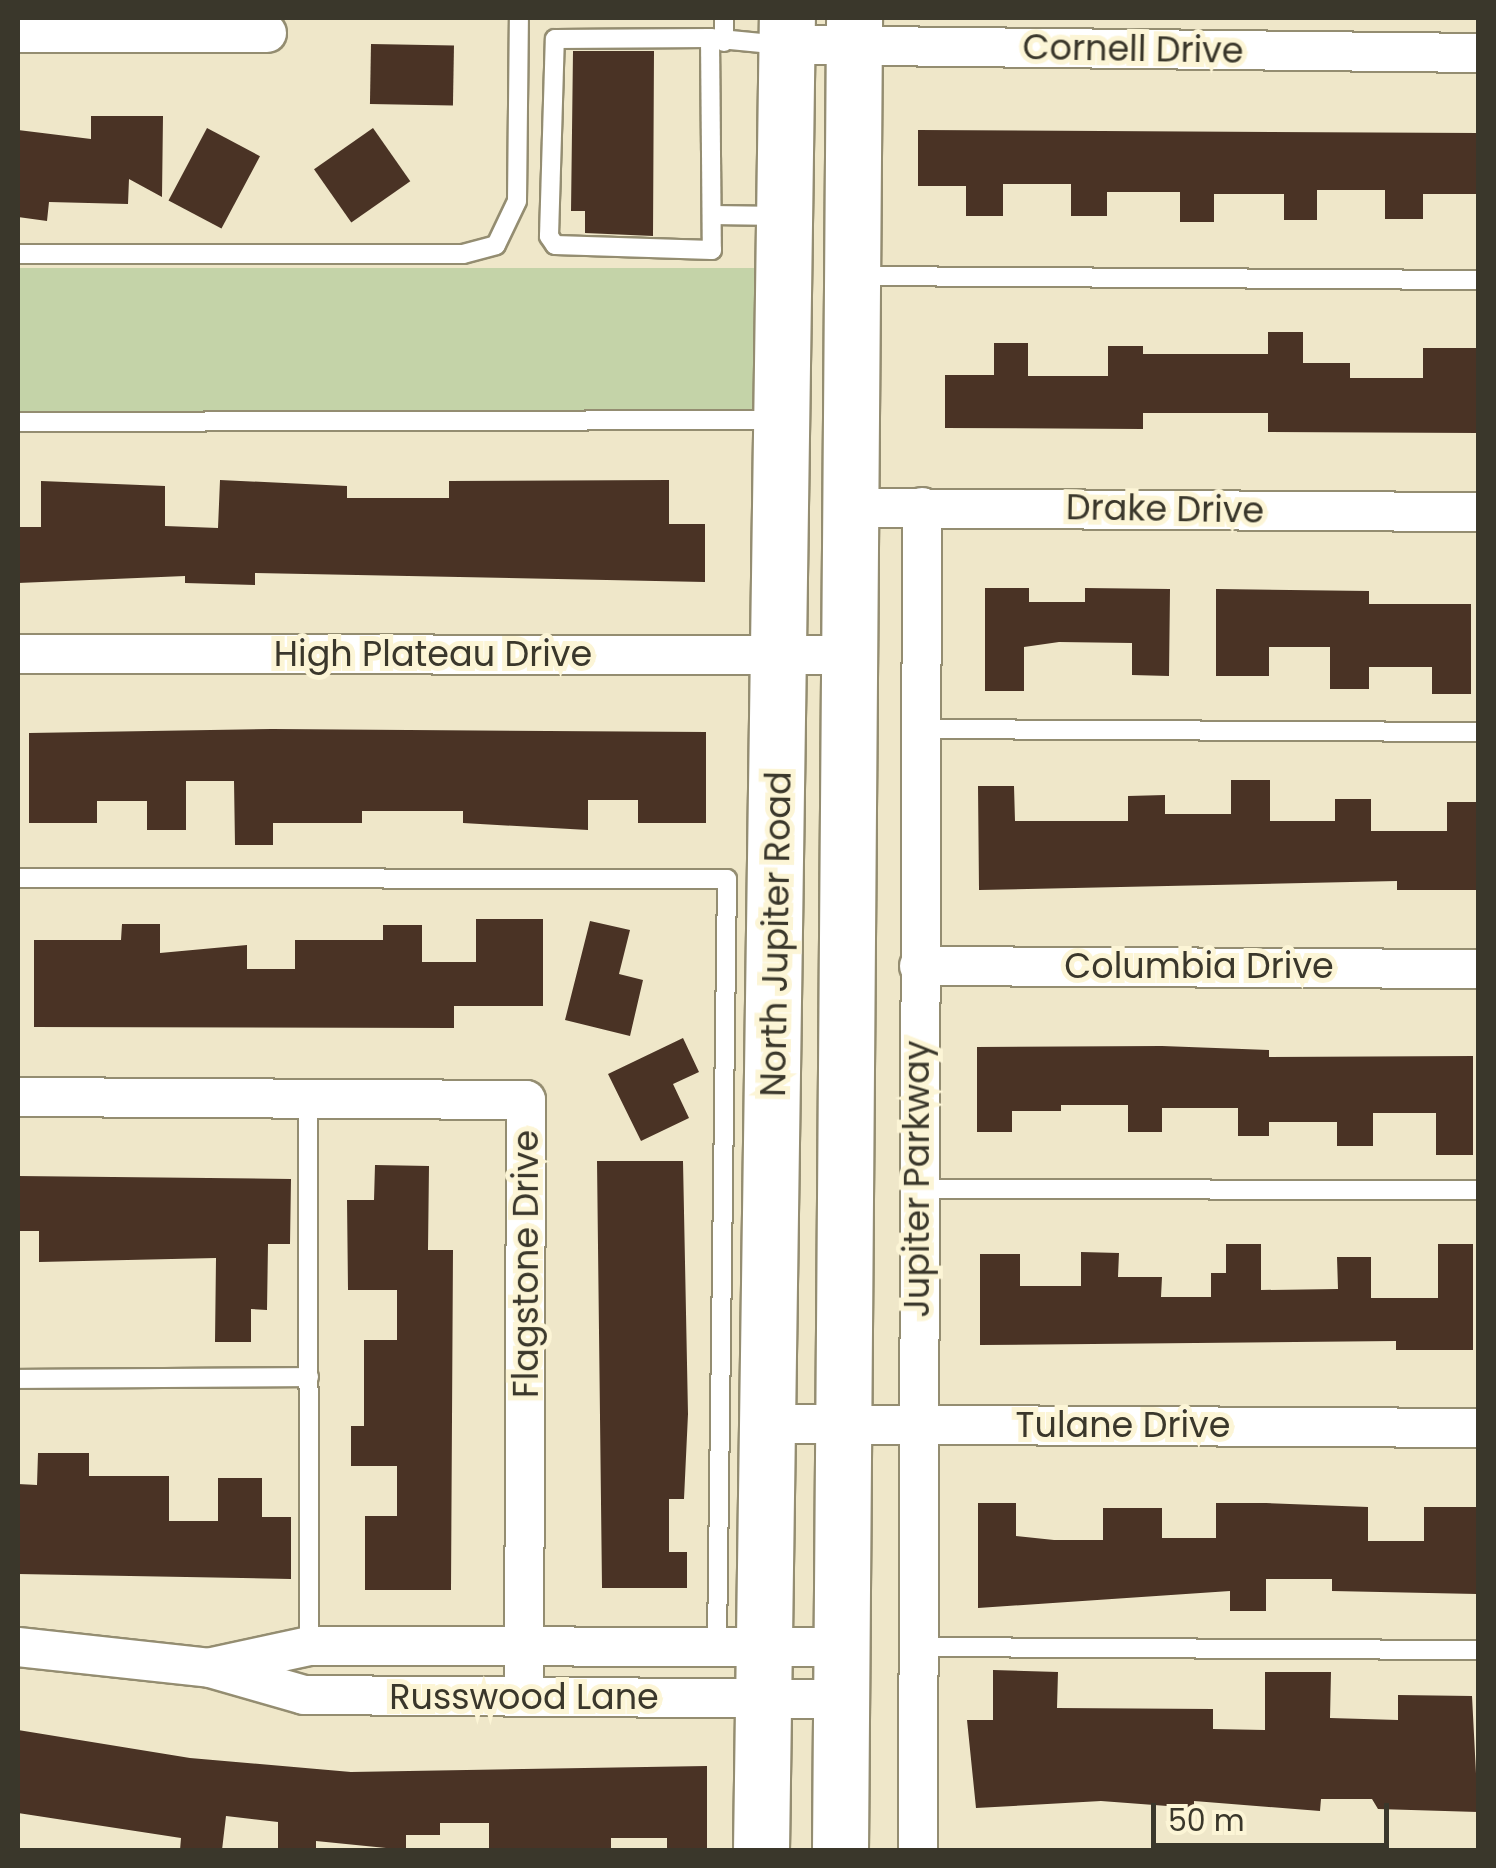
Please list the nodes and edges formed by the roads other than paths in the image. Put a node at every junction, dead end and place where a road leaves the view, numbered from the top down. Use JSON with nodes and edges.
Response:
{"nodes":[{"id":1,"x":519,"y":18,"type":"edge"},
{"id":2,"x":724,"y":18,"type":"edge"},
{"id":3,"x":787,"y":31,"type":"edge"},
{"id":4,"x":854,"y":31,"type":"edge"},
{"id":5,"x":18,"y":33,"type":"edge"},
{"id":6,"x":267,"y":33,"type":"dead end"},
{"id":7,"x":717,"y":40,"type":"junction"},
{"id":8,"x":1478,"y":53,"type":"edge"},
{"id":9,"x":712,"y":215,"type":"junction"},
{"id":10,"x":783,"y":216,"type":"junction"},
{"id":11,"x":18,"y":254,"type":"edge"},
{"id":12,"x":852,"y":276,"type":"junction"},
{"id":13,"x":1478,"y":280,"type":"edge"},
{"id":14,"x":782,"y":336,"type":"junction"},
{"id":15,"x":780,"y":420,"type":"junction"},
{"id":16,"x":18,"y":422,"type":"edge"},
{"id":17,"x":922,"y":507,"type":"junction"},
{"id":18,"x":851,"y":508,"type":"junction"},
{"id":19,"x":1478,"y":512,"type":"edge"},
{"id":20,"x":18,"y":654,"type":"edge"},
{"id":21,"x":780,"y":654,"type":"junction"},
{"id":22,"x":848,"y":655,"type":"junction"},
{"id":23,"x":920,"y":729,"type":"junction"},
{"id":24,"x":1478,"y":732,"type":"edge"},
{"id":25,"x":18,"y":878,"type":"edge"},
{"id":26,"x":752,"y":878,"type":"junction"},
{"id":27,"x":919,"y":966,"type":"junction"},
{"id":28,"x":1478,"y":968,"type":"edge"},
{"id":29,"x":308,"y":1096,"type":"junction"},
{"id":30,"x":18,"y":1097,"type":"edge"},
{"id":31,"x":917,"y":1189,"type":"junction"},
{"id":32,"x":1478,"y":1190,"type":"edge"},
{"id":33,"x":308,"y":1377,"type":"junction"},
{"id":34,"x":18,"y":1378,"type":"edge"},
{"id":35,"x":768,"y":1424,"type":"junction"},
{"id":36,"x":842,"y":1424,"type":"junction"},
{"id":37,"x":916,"y":1424,"type":"junction"},
{"id":38,"x":1478,"y":1428,"type":"edge"},
{"id":39,"x":524,"y":1643,"type":"junction"},
{"id":40,"x":308,"y":1646,"type":"junction"},
{"id":41,"x":916,"y":1647,"type":"junction"},
{"id":42,"x":18,"y":1648,"type":"edge"},
{"id":43,"x":1478,"y":1650,"type":"edge"},
{"id":44,"x":749,"y":1662,"type":"junction"},
{"id":45,"x":210,"y":1668,"type":"junction"},
{"id":46,"x":842,"y":1673,"type":"junction"},
{"id":47,"x":524,"y":1697,"type":"junction"},
{"id":48,"x":761,"y":1850,"type":"edge"},
{"id":49,"x":840,"y":1850,"type":"edge"},
{"id":50,"x":918,"y":1850,"type":"edge"}],
"edges":[{"from":1,"to":11,"type":"lane"},
{"from":2,"to":7,"type":"lane"},
{"from":3,"to":4,"type":"street","name":"Cornell Drive"},
{"from":3,"to":7,"type":"lane"},
{"from":3,"to":10,"type":"main road","name":"North Jupiter Road"},
{"from":4,"to":8,"type":"street","name":"Cornell Drive"},
{"from":4,"to":12,"type":"main road","name":"North Jupiter Road"},
{"from":5,"to":6,"type":"street"},
{"from":7,"to":9,"type":"lane"},
{"from":7,"to":9,"type":"lane"},
{"from":9,"to":10,"type":"lane"},
{"from":10,"to":14,"type":"main road","name":"North Jupiter Road"},
{"from":12,"to":13,"type":"lane"},
{"from":12,"to":18,"type":"main road","name":"North Jupiter Road"},
{"from":14,"to":15,"type":"main road","name":"North Jupiter Road"},
{"from":14,"to":18,"type":"main road"},
{"from":15,"to":16,"type":"lane"},
{"from":15,"to":21,"type":"main road","name":"North Jupiter Road"},
{"from":17,"to":18,"type":"street","name":"Drake Drive"},
{"from":17,"to":19,"type":"street","name":"Drake Drive"},
{"from":17,"to":23,"type":"street","name":"Jupiter Parkway"},
{"from":18,"to":22,"type":"main road","name":"North Jupiter Road"},
{"from":20,"to":21,"type":"street","name":"High Plateau Drive"},
{"from":21,"to":22,"type":"street","name":"High Plateau Drive"},
{"from":21,"to":26,"type":"main road","name":"North Jupiter Road"},
{"from":22,"to":36,"type":"main road","name":"North Jupiter Road"},
{"from":23,"to":24,"type":"lane"},
{"from":23,"to":27,"type":"street","name":"Jupiter Parkway"},
{"from":25,"to":26,"type":"lane"},
{"from":26,"to":35,"type":"main road","name":"North Jupiter Road"},
{"from":26,"to":44,"type":"lane"},
{"from":27,"to":28,"type":"street","name":"Columbia Drive"},
{"from":27,"to":31,"type":"street","name":"Jupiter Parkway"},
{"from":29,"to":30,"type":"street","name":"Flagstone Drive"},
{"from":29,"to":33,"type":"lane"},
{"from":29,"to":39,"type":"street","name":"Flagstone Drive"},
{"from":31,"to":32,"type":"lane"},
{"from":31,"to":37,"type":"street","name":"Jupiter Parkway"},
{"from":33,"to":34,"type":"lane"},
{"from":33,"to":40,"type":"lane"},
{"from":35,"to":36,"type":"street","name":"Tulane Drive"},
{"from":35,"to":44,"type":"main road","name":"North Jupiter Road"},
{"from":36,"to":37,"type":"street","name":"Tulane Drive"},
{"from":36,"to":46,"type":"main road","name":"North Jupiter Road"},
{"from":37,"to":38,"type":"street","name":"Tulane Drive"},
{"from":37,"to":41,"type":"street","name":"Jupiter Parkway"},
{"from":39,"to":40,"type":"street","name":"Russwood Lane"},
{"from":39,"to":44,"type":"street","name":"Russwood Lane"},
{"from":39,"to":47,"type":"street","name":"Flagstone Drive"},
{"from":40,"to":45,"type":"street","name":"Russwood Lane"},
{"from":41,"to":43,"type":"lane"},
{"from":41,"to":50,"type":"street","name":"Jupiter Parkway"},
{"from":42,"to":45,"type":"street","name":"Russwood Lane"},
{"from":44,"to":46,"type":"street","name":"Russwood Lane"},
{"from":44,"to":46,"type":"street","name":"Russwood Lane"},
{"from":44,"to":47,"type":"street","name":"Russwood Lane"},
{"from":44,"to":48,"type":"main road","name":"North Jupiter Road"},
{"from":45,"to":47,"type":"street","name":"Russwood Lane"},
{"from":46,"to":49,"type":"main road","name":"North Jupiter Road"}]}
